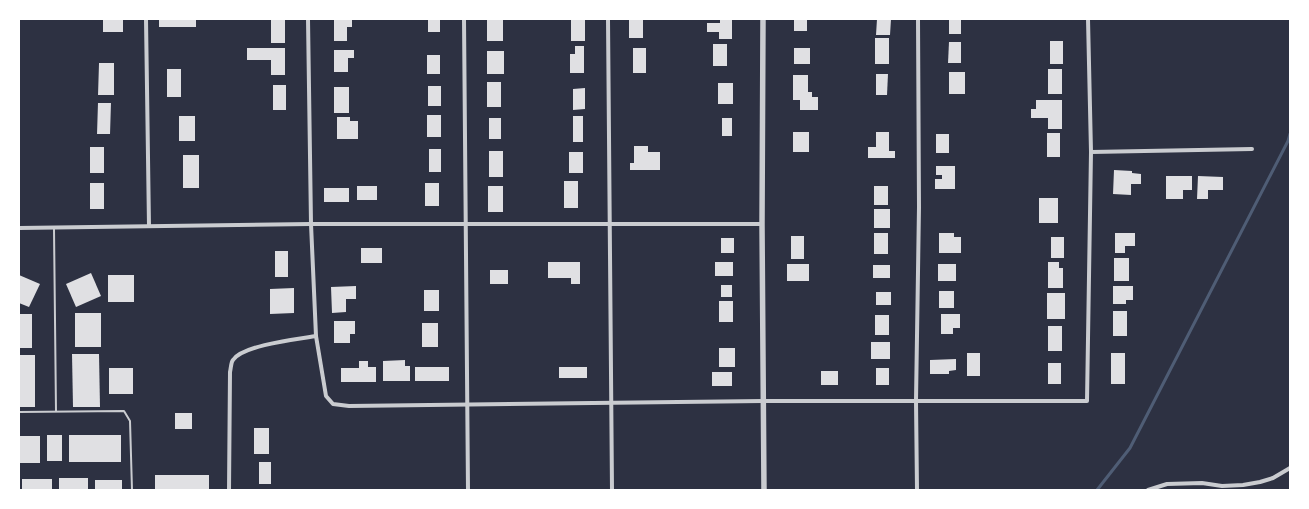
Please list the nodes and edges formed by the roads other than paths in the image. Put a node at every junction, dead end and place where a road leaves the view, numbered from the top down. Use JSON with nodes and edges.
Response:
{"nodes":[{"id":1,"x":146,"y":19,"type":"edge"},
{"id":2,"x":308,"y":19,"type":"edge"},
{"id":3,"x":464,"y":19,"type":"edge"},
{"id":4,"x":608,"y":19,"type":"edge"},
{"id":5,"x":763,"y":19,"type":"edge"},
{"id":6,"x":918,"y":19,"type":"edge"},
{"id":7,"x":1088,"y":19,"type":"edge"},
{"id":8,"x":1252,"y":149,"type":"dead end"},
{"id":9,"x":1091,"y":152,"type":"junction"},
{"id":10,"x":311,"y":224,"type":"junction"},
{"id":11,"x":466,"y":224,"type":"junction"},
{"id":12,"x":762,"y":224,"type":"junction"},
{"id":13,"x":609,"y":225,"type":"junction"},
{"id":14,"x":149,"y":226,"type":"junction"},
{"id":15,"x":19,"y":228,"type":"edge"},
{"id":16,"x":54,"y":228,"type":"junction"},
{"id":17,"x":316,"y":336,"type":"junction"},
{"id":18,"x":763,"y":401,"type":"junction"},
{"id":19,"x":916,"y":401,"type":"junction"},
{"id":20,"x":611,"y":403,"type":"junction"},
{"id":21,"x":467,"y":404,"type":"junction"},
{"id":22,"x":56,"y":411,"type":"junction"},
{"id":23,"x":19,"y":412,"type":"edge"},
{"id":24,"x":1290,"y":468,"type":"edge"},
{"id":25,"x":132,"y":490,"type":"edge"},
{"id":26,"x":229,"y":490,"type":"edge"},
{"id":27,"x":468,"y":490,"type":"edge"},
{"id":28,"x":612,"y":490,"type":"edge"},
{"id":29,"x":764,"y":490,"type":"edge"},
{"id":30,"x":917,"y":490,"type":"edge"},
{"id":31,"x":1148,"y":490,"type":"edge"}],
"edges":[{"from":1,"to":14,"type":"street"},
{"from":2,"to":10,"type":"street"},
{"from":3,"to":11,"type":"street"},
{"from":4,"to":13,"type":"street"},
{"from":5,"to":12,"type":"street"},
{"from":6,"to":19,"type":"street"},
{"from":7,"to":9,"type":"street"},
{"from":8,"to":9,"type":"street"},
{"from":9,"to":19,"type":"street"},
{"from":10,"to":11,"type":"street"},
{"from":10,"to":14,"type":"street"},
{"from":10,"to":17,"type":"street"},
{"from":11,"to":13,"type":"street"},
{"from":11,"to":21,"type":"street"},
{"from":12,"to":13,"type":"street"},
{"from":12,"to":18,"type":"street"},
{"from":13,"to":20,"type":"street"},
{"from":14,"to":16,"type":"street"},
{"from":15,"to":16,"type":"street"},
{"from":16,"to":22,"type":"lane"},
{"from":17,"to":21,"type":"street"},
{"from":17,"to":26,"type":"street"},
{"from":18,"to":19,"type":"street"},
{"from":18,"to":20,"type":"street"},
{"from":18,"to":29,"type":"street"},
{"from":19,"to":30,"type":"street"},
{"from":20,"to":21,"type":"street"},
{"from":20,"to":28,"type":"street"},
{"from":21,"to":27,"type":"street"},
{"from":22,"to":23,"type":"lane"},
{"from":22,"to":25,"type":"lane"},
{"from":24,"to":31,"type":"street"}]}
